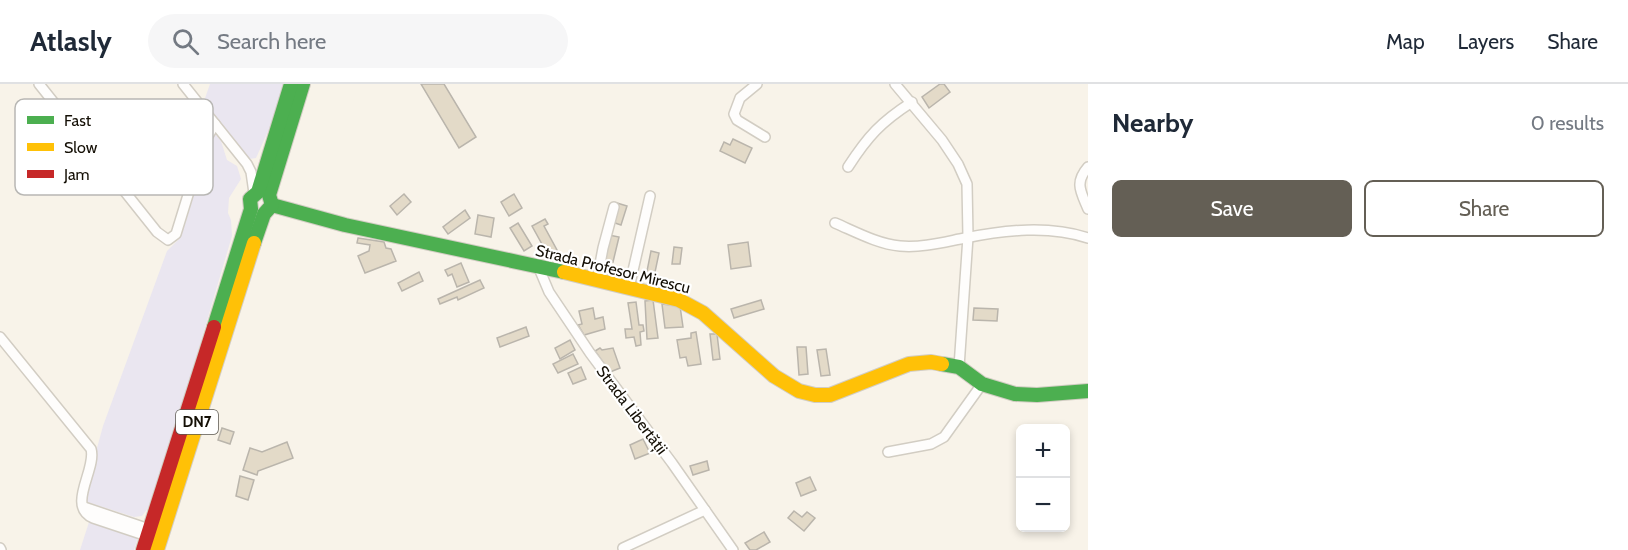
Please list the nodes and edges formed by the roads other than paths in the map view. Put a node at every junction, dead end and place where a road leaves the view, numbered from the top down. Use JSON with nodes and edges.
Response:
{"nodes":[{"id":1,"x":39,"y":84,"type":"edge"},
{"id":2,"x":183,"y":84,"type":"edge"},
{"id":3,"x":291,"y":84,"type":"edge"},
{"id":4,"x":303,"y":84,"type":"edge"},
{"id":5,"x":757,"y":84,"type":"edge"},
{"id":6,"x":896,"y":84,"type":"edge"},
{"id":7,"x":51,"y":99,"type":"edge"},
{"id":8,"x":195,"y":99,"type":"edge"},
{"id":9,"x":912,"y":102,"type":"junction"},
{"id":10,"x":213,"y":122,"type":"edge"},
{"id":11,"x":215,"y":124,"type":"junction"},
{"id":12,"x":213,"y":126,"type":"edge"},
{"id":13,"x":765,"y":137,"type":"dead end"},
{"id":14,"x":848,"y":167,"type":"dead end"},
{"id":15,"x":1088,"y":167,"type":"edge"},
{"id":16,"x":127,"y":195,"type":"edge"},
{"id":17,"x":188,"y":195,"type":"edge"},
{"id":18,"x":650,"y":196,"type":"dead end"},
{"id":19,"x":261,"y":201,"type":"junction"},
{"id":20,"x":614,"y":207,"type":"dead end"},
{"id":21,"x":1088,"y":209,"type":"edge"},
{"id":22,"x":835,"y":223,"type":"dead end"},
{"id":23,"x":968,"y":237,"type":"junction"},
{"id":24,"x":1088,"y":238,"type":"edge"},
{"id":25,"x":538,"y":266,"type":"junction"},
{"id":26,"x":597,"y":280,"type":"junction"},
{"id":27,"x":629,"y":288,"type":"junction"},
{"id":28,"x":0,"y":337,"type":"edge"},
{"id":29,"x":959,"y":367,"type":"junction"},
{"id":30,"x":982,"y":384,"type":"junction"},
{"id":31,"x":1088,"y":391,"type":"edge"},
{"id":32,"x":888,"y":452,"type":"dead end"},
{"id":33,"x":705,"y":510,"type":"junction"},
{"id":34,"x":148,"y":532,"type":"junction"},
{"id":35,"x":623,"y":548,"type":"dead end"},
{"id":36,"x":143,"y":550,"type":"edge"},
{"id":37,"x":157,"y":550,"type":"edge"},
{"id":38,"x":734,"y":550,"type":"edge"}],
"edges":[{"from":1,"to":7,"type":"street"},
{"from":2,"to":8,"type":"street"},
{"from":3,"to":19,"type":"main road","number":"DN7"},
{"from":4,"to":19,"type":"main road","number":"DN7"},
{"from":5,"to":13,"type":"street"},
{"from":6,"to":9,"type":"street"},
{"from":9,"to":14,"type":"street"},
{"from":9,"to":23,"type":"street"},
{"from":10,"to":11,"type":"street"},
{"from":11,"to":12,"type":"street"},
{"from":11,"to":19,"type":"street"},
{"from":15,"to":21,"type":"street"},
{"from":16,"to":17,"type":"street"},
{"from":18,"to":27,"type":"street"},
{"from":19,"to":25,"type":"main road","name":"Strada Profesor Mirescu"},
{"from":19,"to":34,"type":"main road","number":"DN7"},
{"from":19,"to":37,"type":"main road","number":"DN7"},
{"from":20,"to":26,"type":"street"},
{"from":22,"to":23,"type":"street"},
{"from":23,"to":24,"type":"street"},
{"from":23,"to":29,"type":"street"},
{"from":25,"to":26,"type":"main road","name":"Strada Profesor Mirescu"},
{"from":25,"to":33,"type":"street","name":"Strada Libertății"},
{"from":26,"to":27,"type":"main road","name":"Strada Profesor Mirescu"},
{"from":27,"to":29,"type":"main road","name":"Strada Profesor Mirescu"},
{"from":28,"to":34,"type":"street"},
{"from":29,"to":30,"type":"main road","name":"Strada Profesor Mirescu"},
{"from":30,"to":31,"type":"main road","name":"Strada Profesor Mirescu"},
{"from":30,"to":32,"type":"street"},
{"from":33,"to":35,"type":"street"},
{"from":33,"to":38,"type":"street","name":"Strada Libertății"},
{"from":34,"to":36,"type":"main road","number":"DN7"}]}
